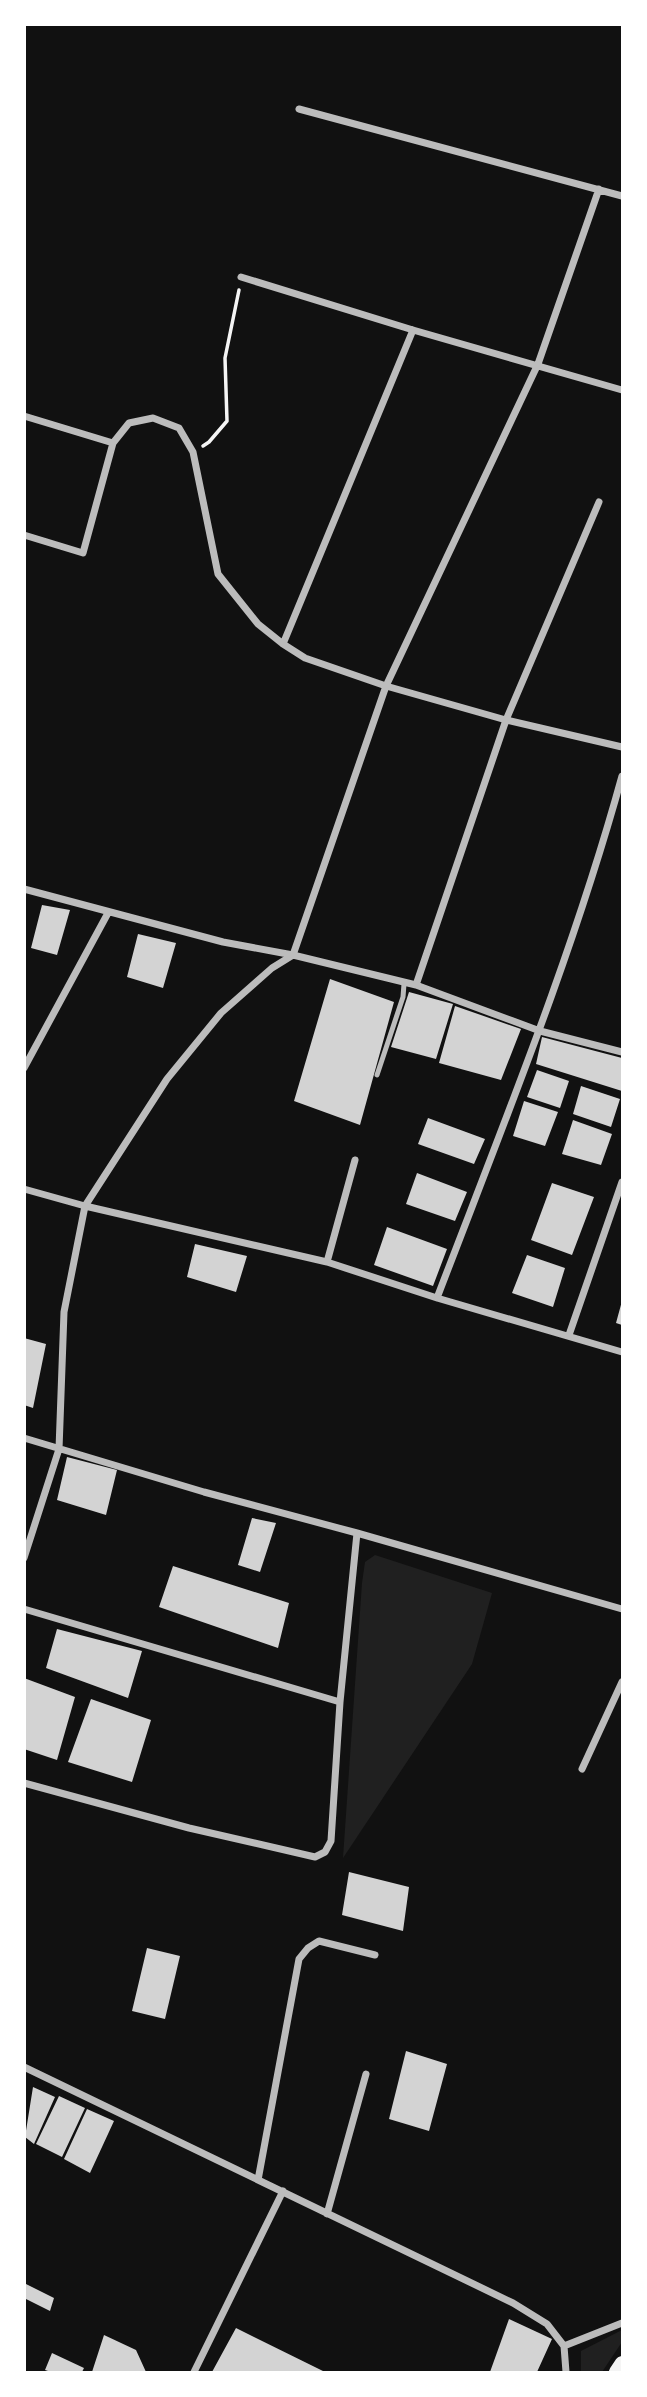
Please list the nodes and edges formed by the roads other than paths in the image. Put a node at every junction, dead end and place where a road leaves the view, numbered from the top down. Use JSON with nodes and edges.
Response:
{"nodes":[{"id":1,"x":299,"y":109,"type":"dead end"},
{"id":2,"x":598,"y":189,"type":"junction"},
{"id":3,"x":622,"y":196,"type":"edge"},
{"id":4,"x":241,"y":277,"type":"road end"},
{"id":5,"x":413,"y":330,"type":"junction"},
{"id":6,"x":538,"y":364,"type":"junction"},
{"id":7,"x":622,"y":390,"type":"edge"},
{"id":8,"x":24,"y":415,"type":"edge"},
{"id":9,"x":113,"y":443,"type":"junction"},
{"id":10,"x":599,"y":502,"type":"dead end"},
{"id":11,"x":24,"y":535,"type":"edge"},
{"id":12,"x":283,"y":644,"type":"junction"},
{"id":13,"x":386,"y":686,"type":"junction"},
{"id":14,"x":506,"y":720,"type":"junction"},
{"id":15,"x":622,"y":747,"type":"edge"},
{"id":16,"x":622,"y":776,"type":"edge"},
{"id":17,"x":24,"y":889,"type":"edge"},
{"id":18,"x":108,"y":913,"type":"junction"},
{"id":19,"x":293,"y":955,"type":"junction"},
{"id":20,"x":404,"y":984,"type":"junction"},
{"id":21,"x":416,"y":985,"type":"junction"},
{"id":22,"x":540,"y":1031,"type":"junction"},
{"id":23,"x":622,"y":1052,"type":"edge"},
{"id":24,"x":24,"y":1069,"type":"edge"},
{"id":25,"x":377,"y":1074,"type":"dead end"},
{"id":26,"x":355,"y":1160,"type":"dead end"},
{"id":27,"x":622,"y":1182,"type":"edge"},
{"id":28,"x":24,"y":1189,"type":"edge"},
{"id":29,"x":85,"y":1206,"type":"junction"},
{"id":30,"x":327,"y":1262,"type":"junction"},
{"id":31,"x":437,"y":1298,"type":"junction"},
{"id":32,"x":569,"y":1335,"type":"junction"},
{"id":33,"x":622,"y":1352,"type":"edge"},
{"id":34,"x":24,"y":1438,"type":"edge"},
{"id":35,"x":59,"y":1449,"type":"junction"},
{"id":36,"x":358,"y":1533,"type":"junction"},
{"id":37,"x":24,"y":1558,"type":"edge"},
{"id":38,"x":24,"y":1609,"type":"edge"},
{"id":39,"x":622,"y":1609,"type":"edge"},
{"id":40,"x":622,"y":1682,"type":"edge"},
{"id":41,"x":340,"y":1702,"type":"junction"},
{"id":42,"x":582,"y":1769,"type":"dead end"},
{"id":43,"x":24,"y":1783,"type":"edge"},
{"id":44,"x":375,"y":1955,"type":"dead end"},
{"id":45,"x":24,"y":2067,"type":"edge"},
{"id":46,"x":366,"y":2074,"type":"dead end"},
{"id":47,"x":258,"y":2180,"type":"junction"},
{"id":48,"x":283,"y":2191,"type":"junction"},
{"id":49,"x":327,"y":2214,"type":"junction"},
{"id":50,"x":622,"y":2323,"type":"edge"},
{"id":51,"x":564,"y":2346,"type":"junction"},
{"id":52,"x":622,"y":2362,"type":"edge"},
{"id":53,"x":194,"y":2372,"type":"edge"},
{"id":54,"x":566,"y":2372,"type":"edge"},
{"id":55,"x":616,"y":2372,"type":"edge"}],
"edges":[{"from":1,"to":2,"type":"street"},
{"from":2,"to":3,"type":"street"},
{"from":2,"to":6,"type":"street"},
{"from":4,"to":5,"type":"street"},
{"from":5,"to":6,"type":"street"},
{"from":5,"to":12,"type":"street"},
{"from":6,"to":7,"type":"street"},
{"from":6,"to":13,"type":"street"},
{"from":8,"to":9,"type":"street"},
{"from":9,"to":11,"type":"street"},
{"from":9,"to":12,"type":"street"},
{"from":10,"to":14,"type":"street"},
{"from":12,"to":13,"type":"street"},
{"from":13,"to":14,"type":"street"},
{"from":13,"to":19,"type":"street"},
{"from":14,"to":15,"type":"street"},
{"from":14,"to":21,"type":"street"},
{"from":16,"to":22,"type":"street"},
{"from":17,"to":18,"type":"street"},
{"from":18,"to":19,"type":"street"},
{"from":18,"to":24,"type":"street"},
{"from":19,"to":20,"type":"street"},
{"from":19,"to":29,"type":"street"},
{"from":20,"to":21,"type":"street"},
{"from":20,"to":25,"type":"lane"},
{"from":21,"to":22,"type":"street"},
{"from":22,"to":23,"type":"street"},
{"from":22,"to":31,"type":"street"},
{"from":26,"to":30,"type":"street"},
{"from":27,"to":32,"type":"street"},
{"from":28,"to":29,"type":"street"},
{"from":29,"to":30,"type":"street"},
{"from":29,"to":35,"type":"street"},
{"from":30,"to":31,"type":"street"},
{"from":31,"to":32,"type":"street"},
{"from":32,"to":33,"type":"street"},
{"from":34,"to":35,"type":"street"},
{"from":35,"to":36,"type":"street"},
{"from":35,"to":37,"type":"street"},
{"from":36,"to":39,"type":"street"},
{"from":36,"to":41,"type":"street"},
{"from":38,"to":41,"type":"street"},
{"from":40,"to":42,"type":"street"},
{"from":41,"to":43,"type":"street"},
{"from":44,"to":47,"type":"street"},
{"from":45,"to":47,"type":"street"},
{"from":46,"to":49,"type":"street"},
{"from":47,"to":48,"type":"street"},
{"from":48,"to":49,"type":"street"},
{"from":48,"to":53,"type":"street"},
{"from":49,"to":51,"type":"street"},
{"from":50,"to":51,"type":"street"},
{"from":51,"to":54,"type":"street"},
{"from":52,"to":55,"type":"main road"}]}
